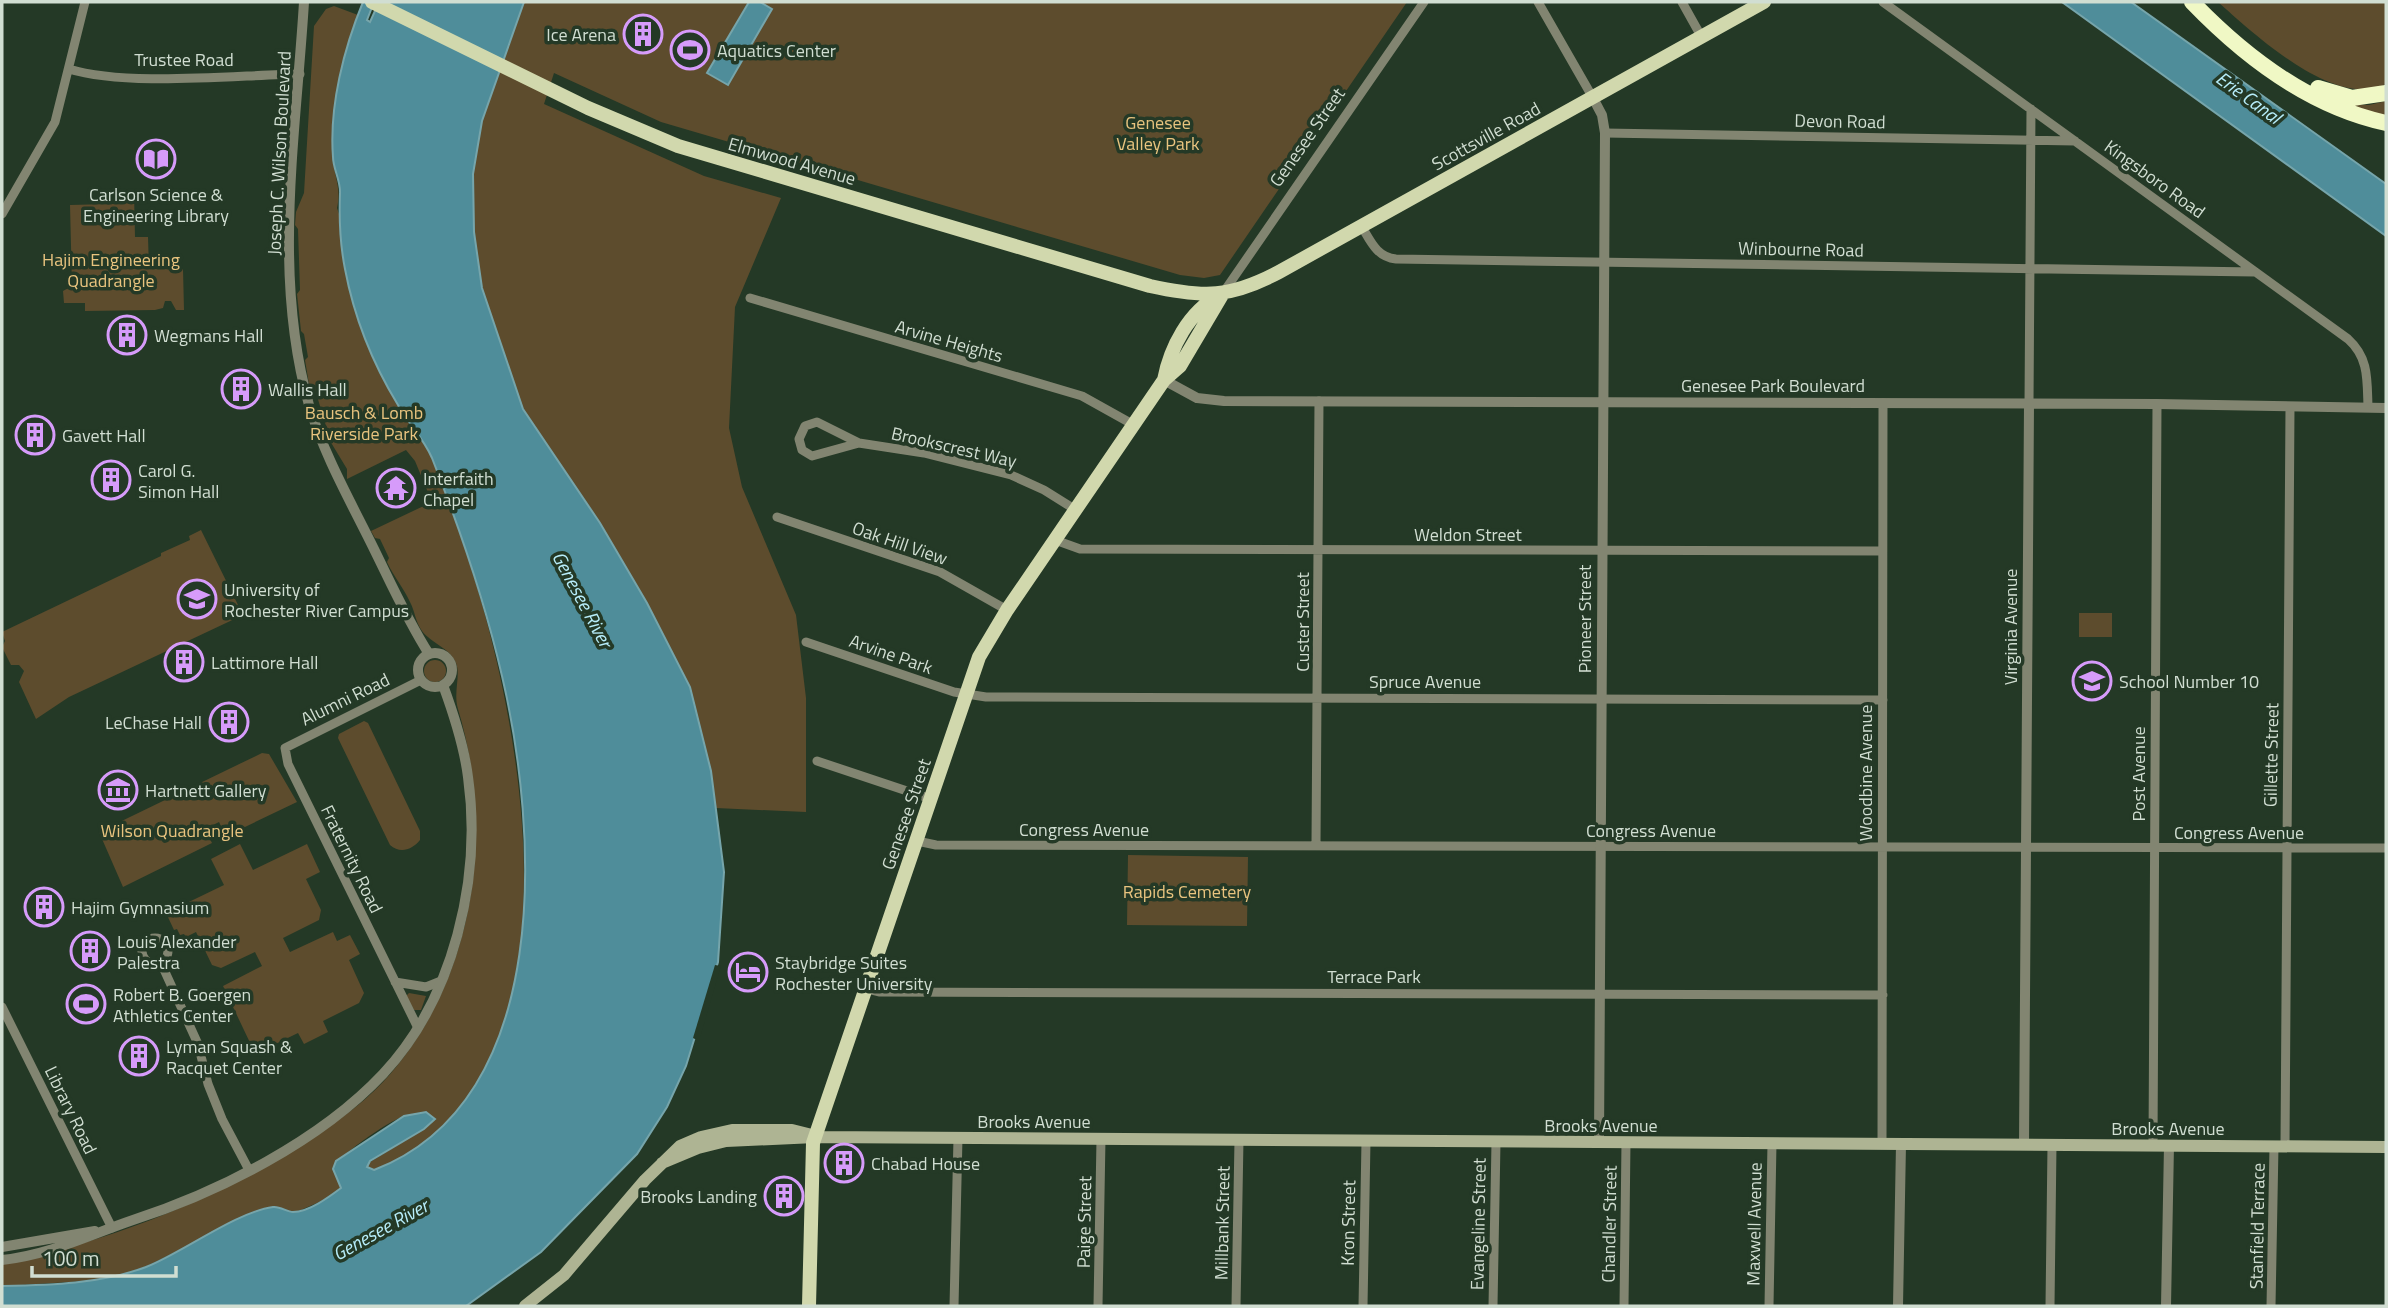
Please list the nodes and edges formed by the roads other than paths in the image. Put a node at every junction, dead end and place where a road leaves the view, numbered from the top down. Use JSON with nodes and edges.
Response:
{"nodes":[{"id":1,"x":85,"y":2,"type":"edge"},
{"id":2,"x":304,"y":2,"type":"edge"},
{"id":3,"x":372,"y":2,"type":"edge"},
{"id":4,"x":1424,"y":2,"type":"edge"},
{"id":5,"x":1538,"y":2,"type":"edge"},
{"id":6,"x":1682,"y":2,"type":"edge"},
{"id":7,"x":1764,"y":2,"type":"edge"},
{"id":8,"x":1883,"y":2,"type":"edge"},
{"id":9,"x":2192,"y":2,"type":"edge"},
{"id":10,"x":2205,"y":2,"type":"edge"},
{"id":11,"x":1701,"y":36,"type":"junction"},
{"id":12,"x":69,"y":69,"type":"junction"},
{"id":13,"x":300,"y":74,"type":"junction"},
{"id":14,"x":2386,"y":93,"type":"edge"},
{"id":15,"x":1593,"y":99,"type":"junction"},
{"id":16,"x":2031,"y":109,"type":"junction"},
{"id":17,"x":2386,"y":123,"type":"edge"},
{"id":18,"x":1605,"y":133,"type":"junction"},
{"id":19,"x":2031,"y":139,"type":"junction"},
{"id":20,"x":2075,"y":141,"type":"junction"},
{"id":21,"x":2,"y":214,"type":"edge"},
{"id":22,"x":1362,"y":227,"type":"junction"},
{"id":23,"x":1602,"y":262,"type":"junction"},
{"id":24,"x":2030,"y":268,"type":"junction"},
{"id":25,"x":2255,"y":272,"type":"junction"},
{"id":26,"x":1222,"y":295,"type":"junction"},
{"id":27,"x":750,"y":298,"type":"dead end"},
{"id":28,"x":1164,"y":380,"type":"junction"},
{"id":29,"x":1319,"y":401,"type":"junction"},
{"id":30,"x":1602,"y":402,"type":"junction"},
{"id":31,"x":1883,"y":403,"type":"junction"},
{"id":32,"x":2029,"y":404,"type":"junction"},
{"id":33,"x":2157,"y":404,"type":"junction"},
{"id":34,"x":2290,"y":407,"type":"junction"},
{"id":35,"x":2368,"y":407,"type":"junction"},
{"id":36,"x":2386,"y":408,"type":"edge"},
{"id":37,"x":1134,"y":425,"type":"junction"},
{"id":38,"x":859,"y":443,"type":"junction"},
{"id":39,"x":1076,"y":510,"type":"junction"},
{"id":40,"x":776,"y":517,"type":"dead end"},
{"id":41,"x":1055,"y":540,"type":"junction"},
{"id":42,"x":1318,"y":549,"type":"junction"},
{"id":43,"x":1601,"y":551,"type":"junction"},
{"id":44,"x":1882,"y":551,"type":"junction"},
{"id":45,"x":1007,"y":610,"type":"junction"},
{"id":46,"x":806,"y":642,"type":"dead end"},
{"id":47,"x":429,"y":654,"type":"junction"},
{"id":48,"x":421,"y":680,"type":"junction"},
{"id":49,"x":443,"y":685,"type":"junction"},
{"id":50,"x":966,"y":695,"type":"junction"},
{"id":51,"x":1318,"y":696,"type":"junction"},
{"id":52,"x":1601,"y":698,"type":"junction"},
{"id":53,"x":1883,"y":700,"type":"junction"},
{"id":54,"x":285,"y":748,"type":"joint"},
{"id":55,"x":817,"y":761,"type":"dead end"},
{"id":56,"x":931,"y":799,"type":"junction"},
{"id":57,"x":917,"y":841,"type":"junction"},
{"id":58,"x":1316,"y":844,"type":"junction"},
{"id":59,"x":1600,"y":846,"type":"junction"},
{"id":60,"x":1882,"y":846,"type":"junction"},
{"id":61,"x":2026,"y":847,"type":"junction"},
{"id":62,"x":2286,"y":847,"type":"junction"},
{"id":63,"x":2155,"y":848,"type":"junction"},
{"id":64,"x":2386,"y":848,"type":"edge"},
{"id":65,"x":161,"y":964,"type":"dead end"},
{"id":66,"x":441,"y":981,"type":"junction"},
{"id":67,"x":395,"y":982,"type":"junction"},
{"id":68,"x":867,"y":989,"type":"junction"},
{"id":69,"x":1598,"y":992,"type":"junction"},
{"id":70,"x":1883,"y":995,"type":"junction"},
{"id":71,"x":2,"y":1007,"type":"edge"},
{"id":72,"x":418,"y":1028,"type":"junction"},
{"id":73,"x":815,"y":1137,"type":"junction"},
{"id":74,"x":958,"y":1138,"type":"junction"},
{"id":75,"x":1101,"y":1139,"type":"junction"},
{"id":76,"x":1239,"y":1140,"type":"junction"},
{"id":77,"x":1366,"y":1141,"type":"junction"},
{"id":78,"x":1496,"y":1142,"type":"junction"},
{"id":79,"x":1600,"y":1142,"type":"junction"},
{"id":80,"x":1626,"y":1142,"type":"junction"},
{"id":81,"x":1772,"y":1143,"type":"junction"},
{"id":82,"x":1882,"y":1144,"type":"junction"},
{"id":83,"x":1901,"y":1144,"type":"junction"},
{"id":84,"x":2024,"y":1144,"type":"junction"},
{"id":85,"x":2052,"y":1144,"type":"junction"},
{"id":86,"x":2153,"y":1145,"type":"junction"},
{"id":87,"x":2169,"y":1145,"type":"junction"},
{"id":88,"x":2280,"y":1146,"type":"junction"},
{"id":89,"x":2386,"y":1147,"type":"edge"},
{"id":90,"x":249,"y":1170,"type":"junction"},
{"id":91,"x":111,"y":1228,"type":"junction"},
{"id":92,"x":2,"y":1247,"type":"edge"},
{"id":93,"x":2,"y":1260,"type":"edge"},
{"id":94,"x":525,"y":1306,"type":"edge"},
{"id":95,"x":809,"y":1306,"type":"edge"},
{"id":96,"x":954,"y":1306,"type":"edge"},
{"id":97,"x":1098,"y":1306,"type":"edge"},
{"id":98,"x":1236,"y":1306,"type":"edge"},
{"id":99,"x":1363,"y":1306,"type":"edge"},
{"id":100,"x":1493,"y":1306,"type":"edge"},
{"id":101,"x":1624,"y":1306,"type":"edge"},
{"id":102,"x":1769,"y":1306,"type":"edge"},
{"id":103,"x":1898,"y":1306,"type":"edge"},
{"id":104,"x":2050,"y":1306,"type":"edge"},
{"id":105,"x":2166,"y":1306,"type":"edge"},
{"id":106,"x":2271,"y":1306,"type":"edge"}],
"edges":[{"from":1,"to":12,"type":"street"},
{"from":2,"to":13,"type":"street","name":"Joseph C. Wilson Boulevard"},
{"from":3,"to":26,"type":"main road","name":"Elmwood Avenue"},
{"from":4,"to":26,"type":"street","name":"Genesee Street"},
{"from":5,"to":15,"type":"street"},
{"from":6,"to":11,"type":"street"},
{"from":7,"to":11,"type":"main road","name":"Scottsville Road"},
{"from":8,"to":16,"type":"street","name":"Kingsboro Road"},
{"from":9,"to":17,"type":"highway"},
{"from":10,"to":14,"type":"highway"},
{"from":11,"to":15,"type":"main road","name":"Scottsville Road"},
{"from":12,"to":13,"type":"street","name":"Trustee Road"},
{"from":12,"to":21,"type":"street"},
{"from":13,"to":47,"type":"street","name":"Joseph C. Wilson Boulevard"},
{"from":15,"to":18,"type":"street","name":"Pioneer Street"},
{"from":15,"to":22,"type":"main road","name":"Scottsville Road"},
{"from":16,"to":19,"type":"street","name":"Virginia Avenue"},
{"from":16,"to":20,"type":"street","name":"Kingsboro Road"},
{"from":18,"to":19,"type":"street","name":"Devon Road"},
{"from":18,"to":23,"type":"street","name":"Pioneer Street"},
{"from":19,"to":20,"type":"street","name":"Devon Road"},
{"from":19,"to":24,"type":"street","name":"Virginia Avenue"},
{"from":20,"to":25,"type":"street","name":"Kingsboro Road"},
{"from":22,"to":23,"type":"street","name":"Winbourne Road"},
{"from":22,"to":26,"type":"main road","name":"Scottsville Road"},
{"from":23,"to":24,"type":"street","name":"Winbourne Road"},
{"from":23,"to":30,"type":"street","name":"Pioneer Street"},
{"from":24,"to":25,"type":"street","name":"Winbourne Road"},
{"from":24,"to":32,"type":"street","name":"Virginia Avenue"},
{"from":25,"to":35,"type":"street","name":"Kingsboro Road"},
{"from":26,"to":28,"type":"main road","name":"Genesee Street"},
{"from":27,"to":37,"type":"street","name":"Arvine Heights"},
{"from":28,"to":29,"type":"street","name":"Genesee Park Boulevard"},
{"from":28,"to":37,"type":"main road","name":"Genesee Street"},
{"from":29,"to":30,"type":"street","name":"Genesee Park Boulevard"},
{"from":29,"to":42,"type":"street","name":"Custer Street"},
{"from":30,"to":31,"type":"street","name":"Genesee Park Boulevard"},
{"from":30,"to":43,"type":"street","name":"Pioneer Street"},
{"from":31,"to":32,"type":"street","name":"Genesee Park Boulevard"},
{"from":31,"to":44,"type":"street","name":"Woodbine Avenue"},
{"from":32,"to":33,"type":"street","name":"Genesee Park Boulevard"},
{"from":32,"to":61,"type":"street","name":"Virginia Avenue"},
{"from":33,"to":34,"type":"street","name":"Genesee Park Boulevard"},
{"from":33,"to":63,"type":"street","name":"Post Avenue"},
{"from":34,"to":35,"type":"street","name":"Genesee Park Boulevard"},
{"from":34,"to":62,"type":"street","name":"Gillette Street"},
{"from":35,"to":36,"type":"street","name":"Genesee Park Boulevard"},
{"from":37,"to":39,"type":"main road","name":"Genesee Street"},
{"from":38,"to":38,"type":"street","name":"Brookscrest Way"},
{"from":38,"to":39,"type":"street","name":"Brookscrest Way"},
{"from":39,"to":41,"type":"main road","name":"Genesee Street"},
{"from":40,"to":45,"type":"street","name":"Oak Hill View"},
{"from":41,"to":42,"type":"street","name":"Weldon Street"},
{"from":41,"to":45,"type":"main road","name":"Genesee Street"},
{"from":42,"to":43,"type":"street","name":"Weldon Street"},
{"from":42,"to":51,"type":"street","name":"Custer Street"},
{"from":43,"to":44,"type":"street","name":"Weldon Street"},
{"from":43,"to":52,"type":"street","name":"Pioneer Street"},
{"from":44,"to":53,"type":"street","name":"Woodbine Avenue"},
{"from":45,"to":50,"type":"main road","name":"Genesee Street"},
{"from":46,"to":50,"type":"street","name":"Arvine Park"},
{"from":47,"to":48,"type":"street"},
{"from":47,"to":49,"type":"street"},
{"from":48,"to":49,"type":"street"},
{"from":48,"to":54,"type":"street","name":"Alumni Road"},
{"from":49,"to":66,"type":"street"},
{"from":50,"to":51,"type":"street","name":"Spruce Avenue"},
{"from":50,"to":56,"type":"main road","name":"Genesee Street"},
{"from":51,"to":52,"type":"street","name":"Spruce Avenue"},
{"from":51,"to":58,"type":"street","name":"Custer Street"},
{"from":52,"to":53,"type":"street","name":"Spruce Avenue"},
{"from":52,"to":59,"type":"street","name":"Pioneer Street"},
{"from":53,"to":60,"type":"street","name":"Woodbine Avenue"},
{"from":54,"to":67,"type":"street","name":"Fraternity Road"},
{"from":55,"to":56,"type":"street"},
{"from":56,"to":57,"type":"main road","name":"Genesee Street"},
{"from":57,"to":58,"type":"street","name":"Congress Avenue"},
{"from":57,"to":68,"type":"main road","name":"Genesee Street"},
{"from":58,"to":59,"type":"street","name":"Congress Avenue"},
{"from":59,"to":60,"type":"street","name":"Congress Avenue"},
{"from":59,"to":69,"type":"street","name":"Pioneer Street"},
{"from":60,"to":61,"type":"street","name":"Congress Avenue"},
{"from":60,"to":70,"type":"street","name":"Woodbine Avenue"},
{"from":61,"to":63,"type":"street","name":"Congress Avenue"},
{"from":61,"to":84,"type":"street","name":"Virginia Avenue"},
{"from":62,"to":63,"type":"street","name":"Congress Avenue"},
{"from":62,"to":64,"type":"street","name":"Congress Avenue"},
{"from":62,"to":88,"type":"street","name":"Gillette Street"},
{"from":63,"to":86,"type":"street","name":"Post Avenue"},
{"from":65,"to":90,"type":"street"},
{"from":66,"to":67,"type":"street"},
{"from":66,"to":72,"type":"street"},
{"from":67,"to":72,"type":"street","name":"Fraternity Road"},
{"from":68,"to":69,"type":"street","name":"Terrace Park"},
{"from":68,"to":73,"type":"main road","name":"Genesee Street"},
{"from":69,"to":70,"type":"street","name":"Terrace Park"},
{"from":69,"to":79,"type":"street","name":"Pioneer Street"},
{"from":70,"to":82,"type":"street","name":"Woodbine Avenue"},
{"from":71,"to":91,"type":"street","name":"Library Road"},
{"from":72,"to":90,"type":"street"},
{"from":73,"to":74,"type":"main road","name":"Brooks Avenue"},
{"from":73,"to":94,"type":"main road","name":"Brooks Avenue"},
{"from":73,"to":95,"type":"main road","name":"Genesee Street"},
{"from":74,"to":75,"type":"main road","name":"Brooks Avenue"},
{"from":74,"to":96,"type":"street"},
{"from":75,"to":76,"type":"main road","name":"Brooks Avenue"},
{"from":75,"to":97,"type":"street","name":"Paige Street"},
{"from":76,"to":77,"type":"main road","name":"Brooks Avenue"},
{"from":76,"to":98,"type":"street","name":"Millbank Street"},
{"from":77,"to":78,"type":"main road","name":"Brooks Avenue"},
{"from":77,"to":99,"type":"street","name":"Kron Street"},
{"from":78,"to":79,"type":"main road","name":"Brooks Avenue"},
{"from":78,"to":100,"type":"street","name":"Evangeline Street"},
{"from":79,"to":80,"type":"main road","name":"Brooks Avenue"},
{"from":80,"to":81,"type":"main road","name":"Brooks Avenue"},
{"from":80,"to":101,"type":"street","name":"Chandler Street"},
{"from":81,"to":82,"type":"main road","name":"Brooks Avenue"},
{"from":81,"to":102,"type":"street","name":"Maxwell Avenue"},
{"from":82,"to":83,"type":"main road","name":"Brooks Avenue"},
{"from":83,"to":84,"type":"main road","name":"Brooks Avenue"},
{"from":83,"to":103,"type":"street"},
{"from":84,"to":85,"type":"main road","name":"Brooks Avenue"},
{"from":85,"to":86,"type":"main road","name":"Brooks Avenue"},
{"from":85,"to":104,"type":"street"},
{"from":86,"to":87,"type":"main road","name":"Brooks Avenue"},
{"from":87,"to":88,"type":"main road","name":"Brooks Avenue"},
{"from":87,"to":105,"type":"street"},
{"from":88,"to":89,"type":"main road","name":"Brooks Avenue"},
{"from":88,"to":106,"type":"street","name":"Stanfield Terrace"},
{"from":90,"to":91,"type":"street"},
{"from":91,"to":92,"type":"street"},
{"from":91,"to":93,"type":"street"}]}
